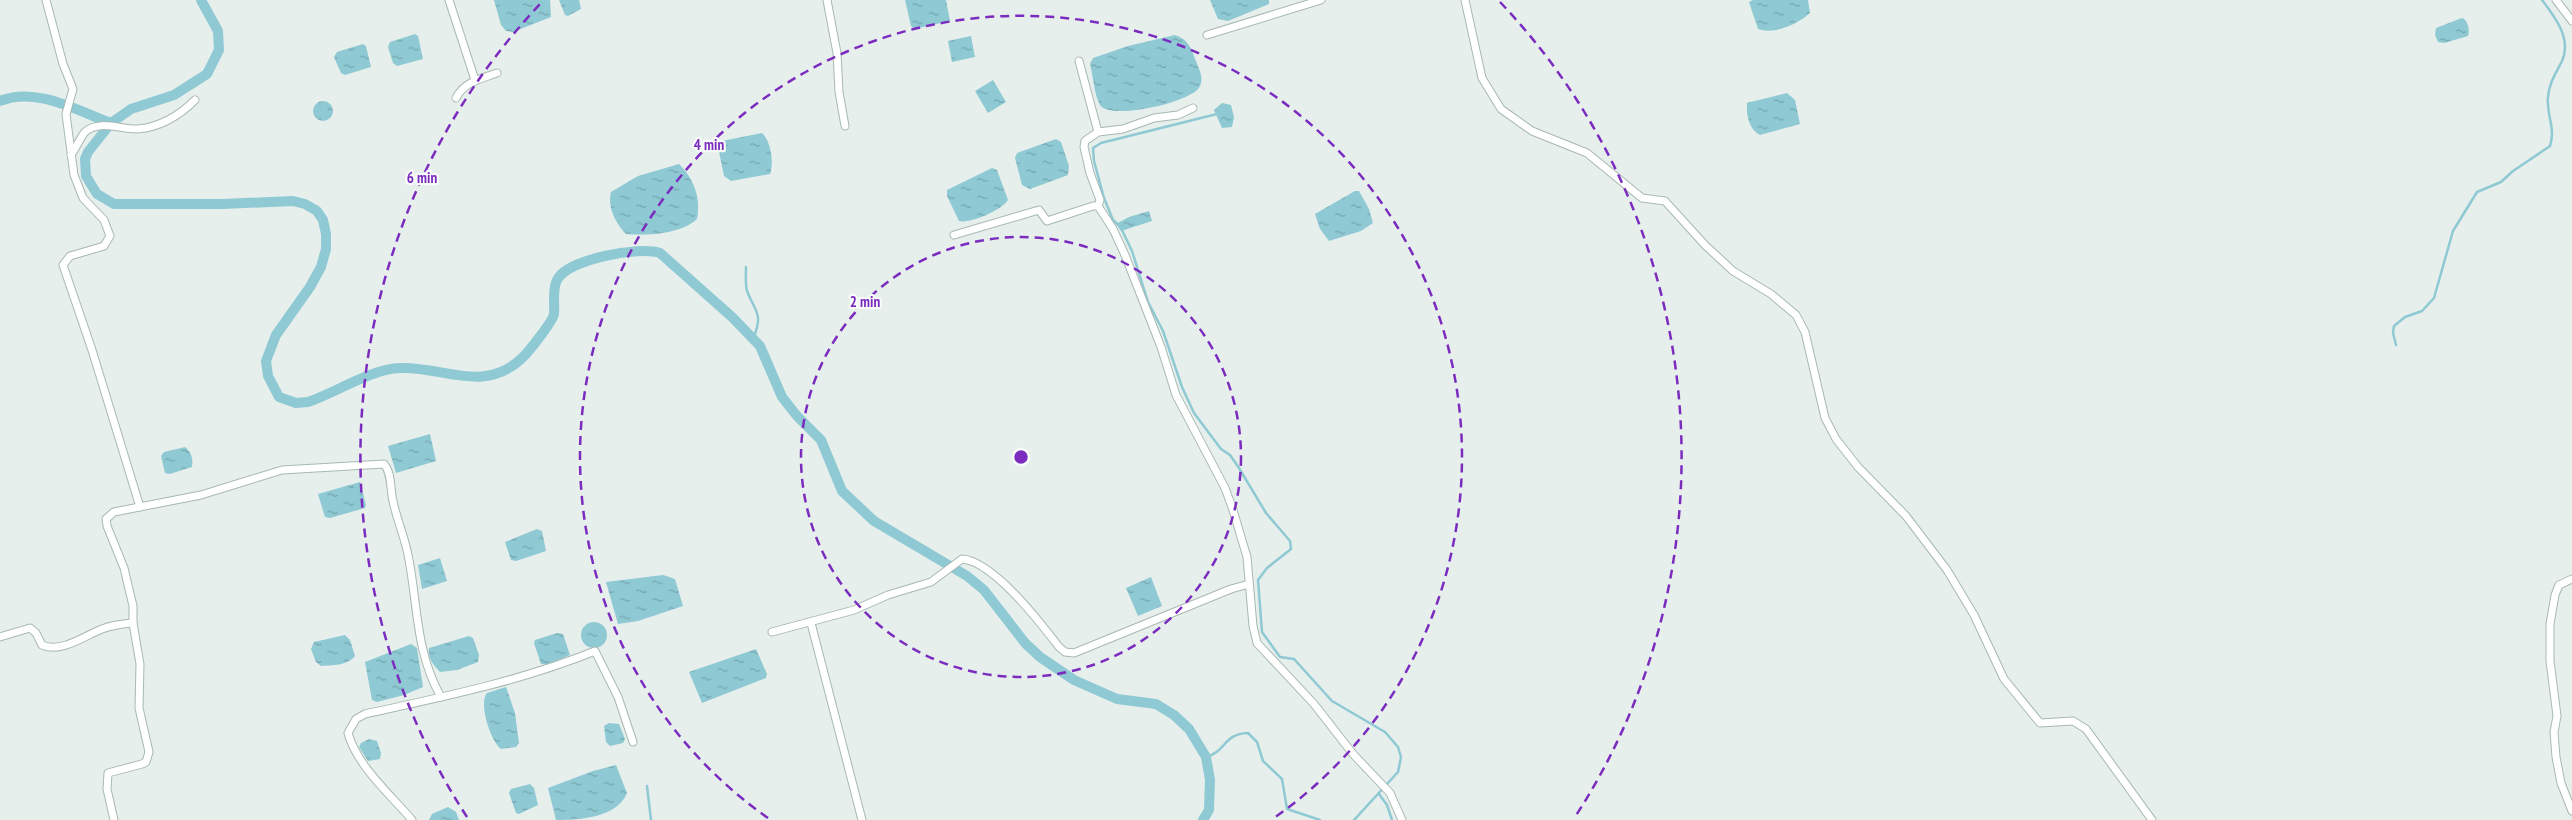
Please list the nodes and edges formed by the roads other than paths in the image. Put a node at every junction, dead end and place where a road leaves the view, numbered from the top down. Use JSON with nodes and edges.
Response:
{"nodes":[{"id":1,"x":46,"y":0,"type":"edge"},
{"id":2,"x":449,"y":0,"type":"edge"},
{"id":3,"x":827,"y":0,"type":"edge"},
{"id":4,"x":1321,"y":0,"type":"edge"},
{"id":5,"x":1465,"y":0,"type":"edge"},
{"id":6,"x":2556,"y":0,"type":"edge"},
{"id":7,"x":2572,"y":21,"type":"edge"},
{"id":8,"x":1207,"y":35,"type":"dead end"},
{"id":9,"x":1079,"y":61,"type":"dead end"},
{"id":10,"x":497,"y":73,"type":"dead end"},
{"id":11,"x":475,"y":80,"type":"junction"},
{"id":12,"x":456,"y":98,"type":"dead end"},
{"id":13,"x":195,"y":100,"type":"dead end"},
{"id":14,"x":1193,"y":108,"type":"dead end"},
{"id":15,"x":845,"y":126,"type":"dead end"},
{"id":16,"x":1098,"y":132,"type":"junction"},
{"id":17,"x":71,"y":155,"type":"junction"},
{"id":18,"x":1098,"y":206,"type":"junction"},
{"id":19,"x":954,"y":234,"type":"dead end"},
{"id":20,"x":140,"y":507,"type":"junction"},
{"id":21,"x":2572,"y":579,"type":"edge"},
{"id":22,"x":1250,"y":584,"type":"junction"},
{"id":23,"x":811,"y":622,"type":"junction"},
{"id":24,"x":133,"y":623,"type":"junction"},
{"id":25,"x":772,"y":632,"type":"dead end"},
{"id":26,"x":0,"y":637,"type":"edge"},
{"id":27,"x":441,"y":697,"type":"junction"},
{"id":28,"x":633,"y":742,"type":"dead end"},
{"id":29,"x":2572,"y":811,"type":"edge"},
{"id":30,"x":114,"y":820,"type":"edge"},
{"id":31,"x":412,"y":820,"type":"edge"},
{"id":32,"x":862,"y":820,"type":"edge"},
{"id":33,"x":1402,"y":820,"type":"edge"},
{"id":34,"x":2152,"y":820,"type":"edge"}],
"edges":[{"from":1,"to":17,"type":"street"},
{"from":2,"to":11,"type":"street"},
{"from":3,"to":15,"type":"street"},
{"from":4,"to":8,"type":"street"},
{"from":5,"to":34,"type":"street"},
{"from":6,"to":7,"type":"street"},
{"from":9,"to":16,"type":"street"},
{"from":10,"to":11,"type":"street"},
{"from":11,"to":12,"type":"street"},
{"from":13,"to":17,"type":"street"},
{"from":14,"to":16,"type":"street"},
{"from":16,"to":18,"type":"street"},
{"from":17,"to":20,"type":"street"},
{"from":18,"to":19,"type":"street"},
{"from":18,"to":22,"type":"street"},
{"from":20,"to":24,"type":"street"},
{"from":20,"to":27,"type":"street"},
{"from":21,"to":29,"type":"street"},
{"from":22,"to":23,"type":"street"},
{"from":22,"to":33,"type":"street"},
{"from":23,"to":25,"type":"street"},
{"from":23,"to":32,"type":"street"},
{"from":24,"to":26,"type":"street"},
{"from":24,"to":30,"type":"street"},
{"from":27,"to":28,"type":"street"},
{"from":27,"to":31,"type":"street"}]}
